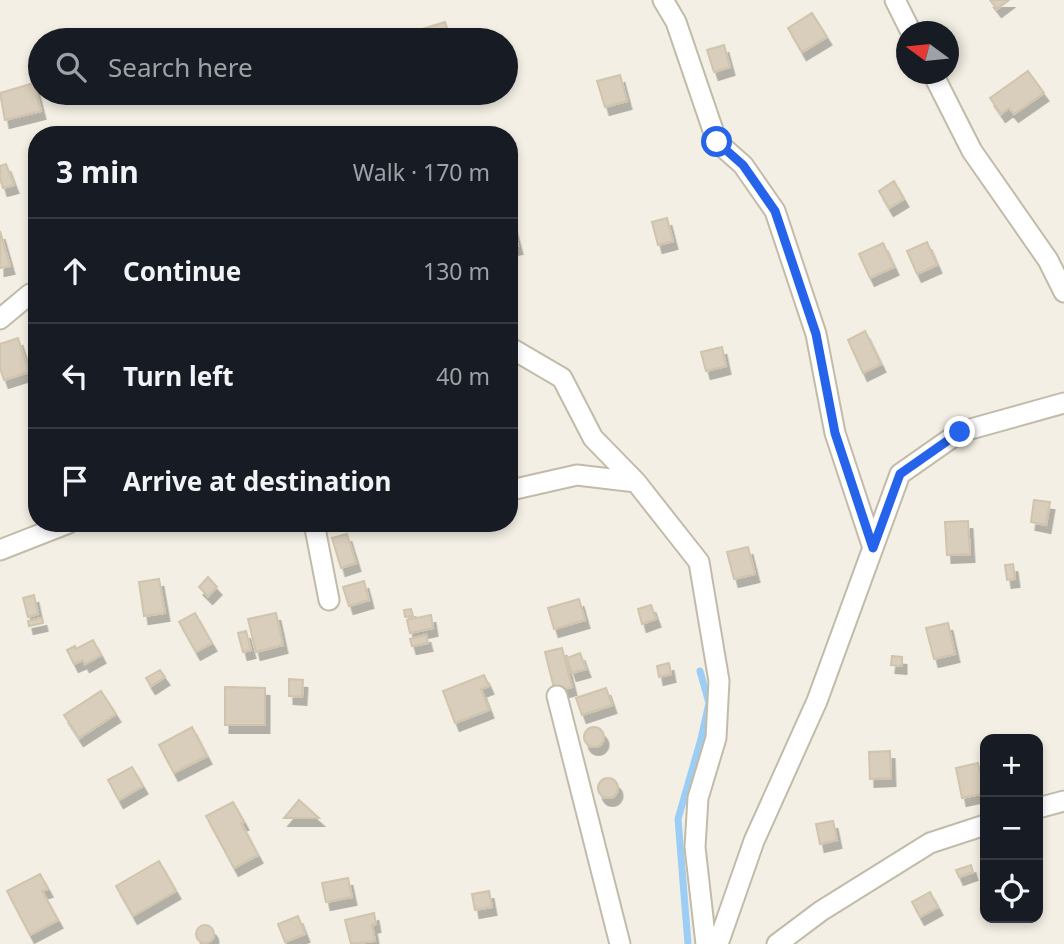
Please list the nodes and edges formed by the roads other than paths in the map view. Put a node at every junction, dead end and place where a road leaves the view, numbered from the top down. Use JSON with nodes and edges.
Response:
{"nodes":[{"id":1,"x":663,"y":0,"type":"edge"},
{"id":2,"x":895,"y":0,"type":"edge"},
{"id":3,"x":906,"y":21,"type":"edge"},
{"id":4,"x":938,"y":84,"type":"edge"},
{"id":5,"x":1064,"y":292,"type":"edge"},
{"id":6,"x":28,"y":296,"type":"edge"},
{"id":7,"x":0,"y":319,"type":"edge"},
{"id":8,"x":518,"y":352,"type":"edge"},
{"id":9,"x":1064,"y":403,"type":"edge"},
{"id":10,"x":636,"y":482,"type":"junction"},
{"id":11,"x":518,"y":488,"type":"edge"},
{"id":12,"x":46,"y":532,"type":"edge"},
{"id":13,"x":316,"y":532,"type":"edge"},
{"id":14,"x":873,"y":548,"type":"junction"},
{"id":15,"x":0,"y":550,"type":"edge"},
{"id":16,"x":329,"y":600,"type":"dead end"},
{"id":17,"x":557,"y":696,"type":"dead end"},
{"id":18,"x":1064,"y":801,"type":"edge"},
{"id":19,"x":1043,"y":807,"type":"edge"},
{"id":20,"x":980,"y":827,"type":"edge"},
{"id":21,"x":620,"y":944,"type":"edge"},
{"id":22,"x":706,"y":944,"type":"edge"},
{"id":23,"x":718,"y":944,"type":"edge"},
{"id":24,"x":777,"y":944,"type":"edge"}],
"edges":[{"from":1,"to":14,"type":"street"},
{"from":2,"to":3,"type":"street"},
{"from":4,"to":5,"type":"street"},
{"from":6,"to":7,"type":"street"},
{"from":8,"to":10,"type":"street"},
{"from":9,"to":14,"type":"street"},
{"from":10,"to":11,"type":"street"},
{"from":10,"to":22,"type":"street"},
{"from":12,"to":15,"type":"street"},
{"from":13,"to":16,"type":"street"},
{"from":14,"to":23,"type":"street"},
{"from":17,"to":21,"type":"street"},
{"from":18,"to":19,"type":"street"},
{"from":20,"to":24,"type":"street"}]}
